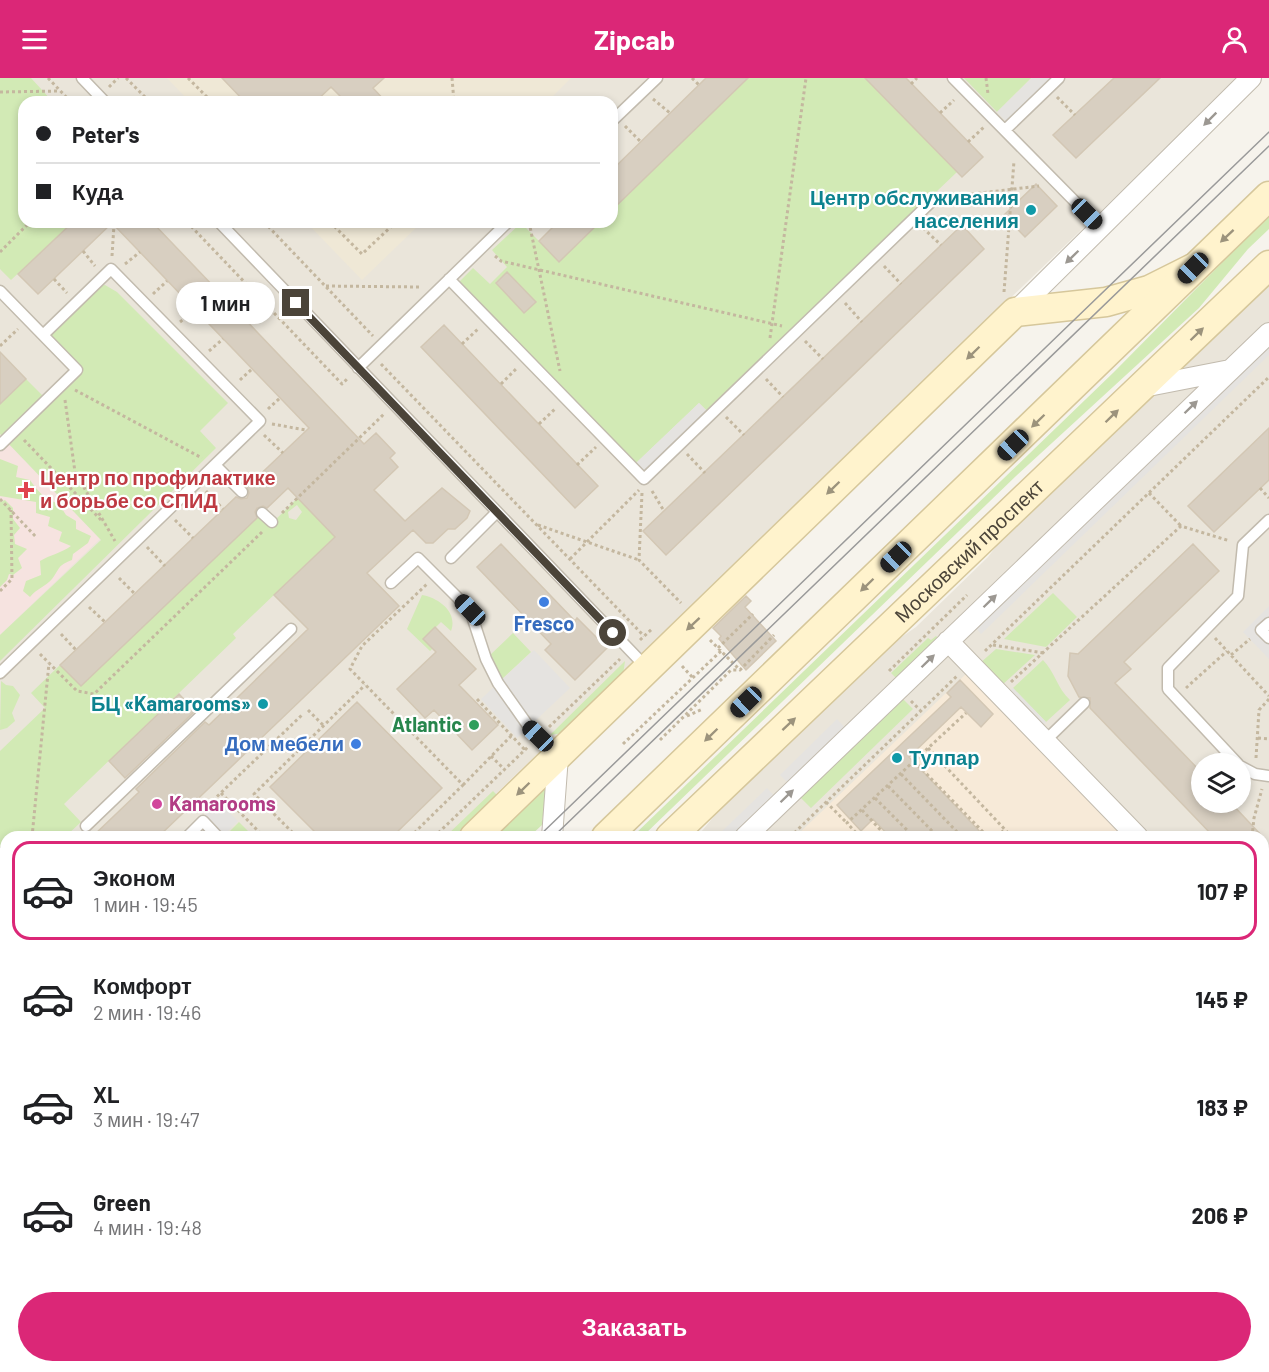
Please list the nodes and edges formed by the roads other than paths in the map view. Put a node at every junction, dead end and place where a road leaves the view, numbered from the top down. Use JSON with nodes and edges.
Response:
{"nodes":[{"id":1,"x":82,"y":78,"type":"edge"},
{"id":2,"x":657,"y":78,"type":"edge"},
{"id":3,"x":953,"y":78,"type":"edge"},
{"id":4,"x":1059,"y":78,"type":"edge"},
{"id":5,"x":1251,"y":78,"type":"edge"},
{"id":6,"x":105,"y":96,"type":"edge"},
{"id":7,"x":618,"y":115,"type":"edge"},
{"id":8,"x":1005,"y":130,"type":"junction"},
{"id":9,"x":1269,"y":196,"type":"edge"},
{"id":10,"x":934,"y":199,"type":"road end"},
{"id":11,"x":225,"y":228,"type":"edge"},
{"id":12,"x":502,"y":228,"type":"edge"},
{"id":13,"x":1101,"y":228,"type":"junction"},
{"id":14,"x":1269,"y":265,"type":"edge"},
{"id":15,"x":1193,"y":268,"type":"junction"},
{"id":16,"x":449,"y":279,"type":"junction"},
{"id":17,"x":0,"y":291,"type":"edge"},
{"id":18,"x":1009,"y":303,"type":"junction"},
{"id":19,"x":1269,"y":333,"type":"edge"},
{"id":20,"x":43,"y":335,"type":"junction"},
{"id":21,"x":358,"y":368,"type":"junction"},
{"id":22,"x":1230,"y":370,"type":"junction"},
{"id":23,"x":1143,"y":387,"type":"junction"},
{"id":24,"x":0,"y":445,"type":"edge"},
{"id":25,"x":215,"y":465,"type":"junction"},
{"id":26,"x":242,"y":492,"type":"dead end"},
{"id":27,"x":497,"y":512,"type":"junction"},
{"id":28,"x":262,"y":513,"type":"dead end"},
{"id":29,"x":1269,"y":520,"type":"edge"},
{"id":30,"x":272,"y":522,"type":"road end"},
{"id":31,"x":451,"y":558,"type":"dead end"},
{"id":32,"x":391,"y":584,"type":"dead end"},
{"id":33,"x":1269,"y":623,"type":"edge"},
{"id":34,"x":291,"y":629,"type":"dead end"},
{"id":35,"x":1269,"y":638,"type":"edge"},
{"id":36,"x":948,"y":641,"type":"junction"},
{"id":37,"x":646,"y":667,"type":"junction"},
{"id":38,"x":0,"y":673,"type":"edge"},
{"id":39,"x":1084,"y":702,"type":"dead end"},
{"id":40,"x":1045,"y":741,"type":"junction"},
{"id":41,"x":1228,"y":753,"type":"edge"},
{"id":42,"x":558,"y":756,"type":"junction"},
{"id":43,"x":695,"y":813,"type":"junction"},
{"id":44,"x":86,"y":826,"type":"dead end"},
{"id":45,"x":193,"y":831,"type":"edge"},
{"id":46,"x":212,"y":831,"type":"edge"},
{"id":47,"x":480,"y":831,"type":"edge"},
{"id":48,"x":552,"y":831,"type":"edge"},
{"id":49,"x":612,"y":831,"type":"edge"},
{"id":50,"x":676,"y":831,"type":"edge"},
{"id":51,"x":683,"y":831,"type":"edge"},
{"id":52,"x":751,"y":831,"type":"edge"},
{"id":53,"x":1132,"y":831,"type":"edge"}],
"edges":[{"from":1,"to":6,"type":"lane"},
{"from":2,"to":7,"type":"lane"},
{"from":3,"to":8,"type":"lane"},
{"from":4,"to":8,"type":"lane"},
{"from":5,"to":13,"type":"street","one_way":true},
{"from":8,"to":13,"type":"lane"},
{"from":9,"to":15,"type":"main road","one_way":true},
{"from":10,"to":16,"type":"lane"},
{"from":11,"to":21,"type":"lane"},
{"from":12,"to":16,"type":"lane"},
{"from":13,"to":18,"type":"street","one_way":true},
{"from":23,"to":14,"type":"main road","name":"Московский проспект","one_way":true},
{"from":15,"to":18,"type":"main road"},
{"from":15,"to":49,"type":"main road","one_way":true},
{"from":16,"to":21,"type":"lane"},
{"from":17,"to":20,"type":"lane"},
{"from":18,"to":37,"type":"main road","one_way":true},
{"from":19,"to":22,"type":"street"},
{"from":20,"to":24,"type":"lane"},
{"from":20,"to":25,"type":"lane"},
{"from":21,"to":27,"type":"lane"},
{"from":22,"to":23,"type":"street"},
{"from":36,"to":22,"type":"street","one_way":true},
{"from":43,"to":23,"type":"main road","name":"Московский проспект","one_way":true},
{"from":25,"to":26,"type":"lane"},
{"from":25,"to":38,"type":"lane"},
{"from":27,"to":31,"type":"lane"},
{"from":27,"to":37,"type":"lane"},
{"from":28,"to":30,"type":"lane"},
{"from":29,"to":41,"type":"lane"},
{"from":32,"to":42,"type":"lane"},
{"from":33,"to":35,"type":"lane"},
{"from":34,"to":44,"type":"lane"},
{"from":36,"to":40,"type":"street"},
{"from":52,"to":36,"type":"street","one_way":true},
{"from":37,"to":42,"type":"main road"},
{"from":39,"to":40,"type":"lane"},
{"from":40,"to":53,"type":"street"},
{"from":42,"to":47,"type":"main road","one_way":true},
{"from":42,"to":48,"type":"street"},
{"from":43,"to":50,"type":"main road","name":"Московский проспект"},
{"from":43,"to":51,"type":"main road"},
{"from":45,"to":46,"type":"lane"}]}
